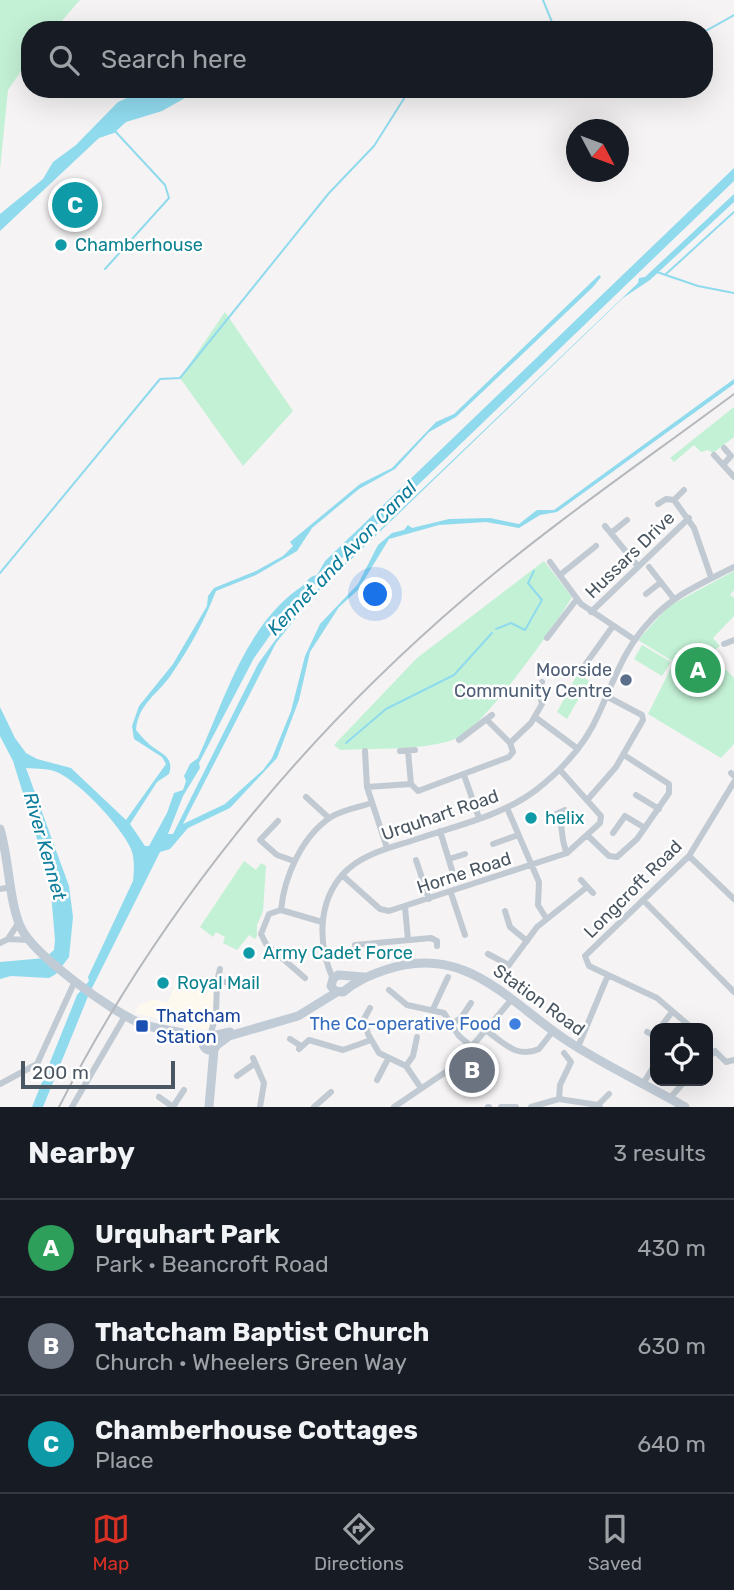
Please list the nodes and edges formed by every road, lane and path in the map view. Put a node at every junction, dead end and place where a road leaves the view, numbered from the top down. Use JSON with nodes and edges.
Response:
{"nodes":[{"id":1,"x":724,"y":448,"type":"dead end"},
{"id":2,"x":714,"y":456,"type":"dead end"},
{"id":3,"x":723,"y":465,"type":"junction"},
{"id":4,"x":734,"y":477,"type":"edge"},
{"id":5,"x":684,"y":489,"type":"dead end"},
{"id":6,"x":674,"y":500,"type":"junction"},
{"id":7,"x":658,"y":504,"type":"dead end"},
{"id":8,"x":689,"y":518,"type":"junction"},
{"id":9,"x":626,"y":520,"type":"dead end"},
{"id":10,"x":605,"y":526,"type":"dead end"},
{"id":11,"x":611,"y":533,"type":"junction"},
{"id":12,"x":596,"y":546,"type":"dead end"},
{"id":13,"x":550,"y":562,"type":"dead end"},
{"id":14,"x":638,"y":565,"type":"junction"},
{"id":15,"x":649,"y":567,"type":"dead end"},
{"id":16,"x":734,"y":567,"type":"edge"},
{"id":17,"x":560,"y":575,"type":"junction"},
{"id":18,"x":711,"y":577,"type":"junction"},
{"id":19,"x":661,"y":582,"type":"junction"},
{"id":20,"x":646,"y":594,"type":"dead end"},
{"id":21,"x":674,"y":598,"type":"junction"},
{"id":22,"x":577,"y":599,"type":"junction"},
{"id":23,"x":591,"y":612,"type":"junction"},
{"id":24,"x":613,"y":626,"type":"junction"},
{"id":25,"x":547,"y":638,"type":"dead end"},
{"id":26,"x":635,"y":640,"type":"junction"},
{"id":27,"x":734,"y":640,"type":"edge"},
{"id":28,"x":723,"y":644,"type":"dead end"},
{"id":29,"x":597,"y":649,"type":"junction"},
{"id":30,"x":604,"y":655,"type":"dead end"},
{"id":31,"x":585,"y":665,"type":"dead end"},
{"id":32,"x":542,"y":682,"type":"dead end"},
{"id":33,"x":526,"y":688,"type":"dead end"},
{"id":34,"x":536,"y":693,"type":"junction"},
{"id":35,"x":606,"y":696,"type":"junction"},
{"id":36,"x":535,"y":717,"type":"junction"},
{"id":37,"x":459,"y":740,"type":"dead end"},
{"id":38,"x":510,"y":743,"type":"junction"},
{"id":39,"x":578,"y":749,"type":"junction"},
{"id":40,"x":365,"y":751,"type":"dead end"},
{"id":41,"x":400,"y":751,"type":"dead end"},
{"id":42,"x":624,"y":755,"type":"junction"},
{"id":43,"x":560,"y":770,"type":"junction"},
{"id":44,"x":464,"y":775,"type":"junction"},
{"id":45,"x":734,"y":782,"type":"edge"},
{"id":46,"x":411,"y":784,"type":"junction"},
{"id":47,"x":367,"y":786,"type":"junction"},
{"id":48,"x":636,"y":795,"type":"dead end"},
{"id":49,"x":306,"y":797,"type":"dead end"},
{"id":50,"x":322,"y":798,"type":"dead end"},
{"id":51,"x":589,"y":798,"type":"junction"},
{"id":52,"x":372,"y":803,"type":"junction"},
{"id":53,"x":315,"y":805,"type":"junction"},
{"id":54,"x":507,"y":807,"type":"junction"},
{"id":55,"x":659,"y":809,"type":"junction"},
{"id":56,"x":550,"y":817,"type":"dead end"},
{"id":57,"x":329,"y":818,"type":"junction"},
{"id":58,"x":478,"y":818,"type":"junction"},
{"id":59,"x":278,"y":821,"type":"dead end"},
{"id":60,"x":645,"y":828,"type":"junction"},
{"id":61,"x":0,"y":829,"type":"edge"},
{"id":62,"x":440,"y":831,"type":"junction"},
{"id":63,"x":613,"y":832,"type":"dead end"},
{"id":64,"x":518,"y":835,"type":"junction"},
{"id":65,"x":587,"y":835,"type":"junction"},
{"id":66,"x":387,"y":848,"type":"junction"},
{"id":67,"x":505,"y":851,"type":"dead end"},
{"id":68,"x":567,"y":853,"type":"junction"},
{"id":69,"x":465,"y":854,"type":"dead end"},
{"id":70,"x":689,"y":856,"type":"junction"},
{"id":71,"x":449,"y":859,"type":"junction"},
{"id":72,"x":416,"y":860,"type":"dead end"},
{"id":73,"x":294,"y":861,"type":"junction"},
{"id":74,"x":531,"y":865,"type":"junction"},
{"id":75,"x":452,"y":870,"type":"dead end"},
{"id":76,"x":430,"y":871,"type":"dead end"},
{"id":77,"x":421,"y":874,"type":"junction"},
{"id":78,"x":342,"y":875,"type":"junction"},
{"id":79,"x":581,"y":880,"type":"dead end"},
{"id":80,"x":12,"y":887,"type":"junction"},
{"id":81,"x":0,"y":889,"type":"edge"},
{"id":82,"x":451,"y":893,"type":"junction"},
{"id":83,"x":429,"y":899,"type":"junction"},
{"id":84,"x":734,"y":899,"type":"edge"},
{"id":85,"x":643,"y":900,"type":"junction"},
{"id":86,"x":405,"y":907,"type":"junction"},
{"id":87,"x":281,"y":910,"type":"junction"},
{"id":88,"x":505,"y":911,"type":"dead end"},
{"id":89,"x":547,"y":918,"type":"junction"},
{"id":90,"x":19,"y":922,"type":"junction"},
{"id":91,"x":322,"y":922,"type":"junction"},
{"id":92,"x":470,"y":922,"type":"dead end"},
{"id":93,"x":462,"y":924,"type":"junction"},
{"id":94,"x":465,"y":935,"type":"dead end"},
{"id":95,"x":8,"y":939,"type":"junction"},
{"id":96,"x":29,"y":940,"type":"junction"},
{"id":97,"x":408,"y":940,"type":"junction"},
{"id":98,"x":527,"y":941,"type":"junction"},
{"id":99,"x":0,"y":943,"type":"edge"},
{"id":100,"x":355,"y":945,"type":"dead end"},
{"id":101,"x":437,"y":946,"type":"dead end"},
{"id":102,"x":488,"y":954,"type":"dead end"},
{"id":103,"x":509,"y":965,"type":"junction"},
{"id":104,"x":220,"y":969,"type":"dead end"},
{"id":105,"x":503,"y":973,"type":"dead end"},
{"id":106,"x":608,"y":975,"type":"junction"},
{"id":107,"x":300,"y":977,"type":"dead end"},
{"id":108,"x":443,"y":979,"type":"dead end"},
{"id":109,"x":77,"y":982,"type":"junction"},
{"id":110,"x":217,"y":982,"type":"junction"},
{"id":111,"x":238,"y":982,"type":"dead end"},
{"id":112,"x":339,"y":982,"type":"junction"},
{"id":113,"x":389,"y":990,"type":"dead end"},
{"id":114,"x":734,"y":992,"type":"edge"},
{"id":115,"x":513,"y":998,"type":"junction"},
{"id":116,"x":370,"y":1008,"type":"dead end"},
{"id":117,"x":433,"y":1009,"type":"junction"},
{"id":118,"x":672,"y":1012,"type":"junction"},
{"id":119,"x":477,"y":1013,"type":"dead end"},
{"id":120,"x":125,"y":1016,"type":"junction"},
{"id":121,"x":664,"y":1023,"type":"edge"},
{"id":122,"x":686,"y":1023,"type":"edge"},
{"id":123,"x":452,"y":1024,"type":"junction"},
{"id":124,"x":256,"y":1028,"type":"junction"},
{"id":125,"x":487,"y":1031,"type":"junction"},
{"id":126,"x":553,"y":1031,"type":"junction"},
{"id":127,"x":647,"y":1032,"type":"dead end"},
{"id":128,"x":242,"y":1034,"type":"junction"},
{"id":129,"x":650,"y":1034,"type":"edge"},
{"id":130,"x":418,"y":1037,"type":"dead end"},
{"id":131,"x":290,"y":1039,"type":"dead end"},
{"id":132,"x":370,"y":1040,"type":"junction"},
{"id":133,"x":210,"y":1047,"type":"junction"},
{"id":134,"x":578,"y":1047,"type":"junction"},
{"id":135,"x":473,"y":1048,"type":"junction"},
{"id":136,"x":713,"y":1049,"type":"edge"},
{"id":137,"x":715,"y":1051,"type":"joint"},
{"id":138,"x":564,"y":1053,"type":"dead end"},
{"id":139,"x":388,"y":1059,"type":"junction"},
{"id":140,"x":734,"y":1060,"type":"edge"},
{"id":141,"x":406,"y":1066,"type":"junction"},
{"id":142,"x":650,"y":1072,"type":"edge"},
{"id":143,"x":237,"y":1076,"type":"dead end"},
{"id":144,"x":14,"y":1078,"type":"junction"},
{"id":145,"x":377,"y":1080,"type":"dead end"},
{"id":146,"x":0,"y":1084,"type":"edge"},
{"id":147,"x":643,"y":1084,"type":"junction"},
{"id":148,"x":681,"y":1086,"type":"edge"},
{"id":149,"x":18,"y":1087,"type":"dead end"},
{"id":150,"x":421,"y":1088,"type":"junction"},
{"id":151,"x":184,"y":1090,"type":"dead end"},
{"id":152,"x":331,"y":1093,"type":"dead end"},
{"id":153,"x":609,"y":1094,"type":"dead end"},
{"id":154,"x":159,"y":1097,"type":"dead end"},
{"id":155,"x":670,"y":1098,"type":"junction"},
{"id":156,"x":559,"y":1099,"type":"junction"},
{"id":157,"x":576,"y":1104,"type":"edge"},
{"id":158,"x":251,"y":1105,"type":"dead end"},
{"id":159,"x":398,"y":1106,"type":"edge"},
{"id":160,"x":599,"y":1106,"type":"edge"},
{"id":161,"x":72,"y":1107,"type":"edge"},
{"id":162,"x":173,"y":1107,"type":"edge"},
{"id":163,"x":209,"y":1107,"type":"edge"},
{"id":164,"x":260,"y":1107,"type":"edge"},
{"id":165,"x":314,"y":1107,"type":"edge"},
{"id":166,"x":501,"y":1107,"type":"edge"},
{"id":167,"x":516,"y":1107,"type":"edge"},
{"id":168,"x":531,"y":1107,"type":"edge"},
{"id":169,"x":685,"y":1107,"type":"edge"}],
"edges":[{"from":1,"to":3,"type":"street"},
{"from":2,"to":3,"type":"street"},
{"from":3,"to":4,"type":"street"},
{"from":5,"to":6,"type":"street"},
{"from":6,"to":7,"type":"street"},
{"from":6,"to":8,"type":"street"},
{"from":8,"to":14,"type":"street","name":"Hussars Drive"},
{"from":8,"to":18,"type":"street"},
{"from":9,"to":11,"type":"street"},
{"from":10,"to":11,"type":"street"},
{"from":11,"to":14,"type":"street"},
{"from":12,"to":17,"type":"street"},
{"from":13,"to":17,"type":"street"},
{"from":14,"to":23,"type":"street","name":"Hussars Drive"},
{"from":15,"to":19,"type":"street"},
{"from":16,"to":18,"type":"street","name":"Urquhart Road"},
{"from":17,"to":22,"type":"street"},
{"from":18,"to":21,"type":"street","name":"Urquhart Road"},
{"from":19,"to":20,"type":"street"},
{"from":19,"to":21,"type":"street"},
{"from":21,"to":26,"type":"street","name":"Urquhart Road"},
{"from":22,"to":23,"type":"street"},
{"from":22,"to":25,"type":"street"},
{"from":23,"to":24,"type":"street"},
{"from":24,"to":26,"type":"street"},
{"from":24,"to":29,"type":"street"},
{"from":26,"to":35,"type":"street","name":"Urquhart Road"},
{"from":27,"to":28,"type":"street"},
{"from":29,"to":30,"type":"street"},
{"from":29,"to":31,"type":"street"},
{"from":32,"to":34,"type":"street"},
{"from":33,"to":34,"type":"street"},
{"from":34,"to":36,"type":"street"},
{"from":35,"to":39,"type":"street","name":"Urquhart Road"},
{"from":35,"to":42,"type":"street"},
{"from":36,"to":38,"type":"street"},
{"from":36,"to":39,"type":"street"},
{"from":37,"to":38,"type":"street"},
{"from":38,"to":44,"type":"street"},
{"from":39,"to":43,"type":"street","name":"Urquhart Road"},
{"from":40,"to":47,"type":"street"},
{"from":41,"to":46,"type":"street"},
{"from":42,"to":51,"type":"street"},
{"from":42,"to":55,"type":"street"},
{"from":43,"to":51,"type":"street"},
{"from":43,"to":54,"type":"street","name":"Urquhart Road"},
{"from":44,"to":46,"type":"street"},
{"from":44,"to":58,"type":"street"},
{"from":45,"to":70,"type":"street","name":"Longcroft Road"},
{"from":46,"to":47,"type":"street"},
{"from":47,"to":52,"type":"street"},
{"from":48,"to":55,"type":"street"},
{"from":49,"to":53,"type":"street"},
{"from":50,"to":53,"type":"street"},
{"from":51,"to":65,"type":"street","name":"Horne Road"},
{"from":52,"to":57,"type":"street"},
{"from":52,"to":66,"type":"street"},
{"from":53,"to":57,"type":"street"},
{"from":54,"to":58,"type":"street","name":"Urquhart Road"},
{"from":54,"to":64,"type":"street"},
{"from":55,"to":60,"type":"street"},
{"from":56,"to":68,"type":"street"},
{"from":57,"to":73,"type":"street"},
{"from":58,"to":62,"type":"street","name":"Urquhart Road"},
{"from":59,"to":73,"type":"street"},
{"from":60,"to":63,"type":"street"},
{"from":60,"to":65,"type":"street"},
{"from":61,"to":80,"type":"street"},
{"from":62,"to":66,"type":"street","name":"Urquhart Road"},
{"from":62,"to":71,"type":"street"},
{"from":64,"to":67,"type":"street"},
{"from":64,"to":74,"type":"street"},
{"from":65,"to":68,"type":"street","name":"Horne Road"},
{"from":66,"to":78,"type":"street","name":"Urquhart Road"},
{"from":68,"to":74,"type":"street","name":"Horne Road"},
{"from":69,"to":71,"type":"street"},
{"from":70,"to":84,"type":"street"},
{"from":70,"to":85,"type":"street","name":"Longcroft Road"},
{"from":71,"to":75,"type":"street"},
{"from":72,"to":77,"type":"street"},
{"from":73,"to":87,"type":"street"},
{"from":74,"to":82,"type":"street","name":"Horne Road"},
{"from":74,"to":89,"type":"street"},
{"from":76,"to":77,"type":"street"},
{"from":77,"to":83,"type":"street"},
{"from":78,"to":86,"type":"street","name":"Horne Road"},
{"from":78,"to":91,"type":"street","name":"Urquhart Road"},
{"from":79,"to":89,"type":"street"},
{"from":80,"to":81,"type":"street"},
{"from":80,"to":90,"type":"street"},
{"from":82,"to":83,"type":"street","name":"Horne Road"},
{"from":82,"to":93,"type":"street"},
{"from":83,"to":86,"type":"street","name":"Horne Road"},
{"from":85,"to":106,"type":"street","name":"Longcroft Road"},
{"from":85,"to":114,"type":"street"},
{"from":86,"to":97,"type":"street"},
{"from":87,"to":91,"type":"street"},
{"from":87,"to":107,"type":"street"},
{"from":88,"to":98,"type":"street"},
{"from":89,"to":98,"type":"street"},
{"from":90,"to":95,"type":"street"},
{"from":90,"to":96,"type":"street"},
{"from":91,"to":112,"type":"street","name":"Urquhart Road"},
{"from":92,"to":93,"type":"street"},
{"from":93,"to":94,"type":"street"},
{"from":95,"to":96,"type":"street"},
{"from":95,"to":99,"type":"street"},
{"from":96,"to":109,"type":"street"},
{"from":97,"to":100,"type":"street"},
{"from":97,"to":101,"type":"street"},
{"from":98,"to":103,"type":"street"},
{"from":102,"to":103,"type":"street"},
{"from":103,"to":105,"type":"street"},
{"from":104,"to":110,"type":"street"},
{"from":106,"to":118,"type":"street"},
{"from":106,"to":134,"type":"street"},
{"from":108,"to":117,"type":"street"},
{"from":109,"to":120,"type":"street"},
{"from":109,"to":144,"type":"street"},
{"from":110,"to":111,"type":"street"},
{"from":110,"to":133,"type":"street"},
{"from":112,"to":115,"type":"street","name":"Station Road"},
{"from":112,"to":124,"type":"street","name":"Station Road"},
{"from":113,"to":117,"type":"street"},
{"from":115,"to":125,"type":"street"},
{"from":115,"to":126,"type":"street","name":"Station Road"},
{"from":116,"to":132,"type":"street"},
{"from":117,"to":123,"type":"street"},
{"from":118,"to":121,"type":"street"},
{"from":118,"to":122,"type":"street"},
{"from":119,"to":123,"type":"street"},
{"from":120,"to":133,"type":"street"},
{"from":120,"to":161,"type":"street"},
{"from":123,"to":135,"type":"street"},
{"from":124,"to":128,"type":"street","name":"Station Road"},
{"from":124,"to":133,"type":"street","name":"Station Road"},
{"from":125,"to":126,"type":"street"},
{"from":125,"to":135,"type":"street"},
{"from":126,"to":134,"type":"street","name":"Station Road"},
{"from":127,"to":129,"type":"street"},
{"from":128,"to":133,"type":"street"},
{"from":128,"to":133,"type":"street","name":"Station Road"},
{"from":130,"to":141,"type":"street"},
{"from":131,"to":132,"type":"street"},
{"from":132,"to":139,"type":"street"},
{"from":133,"to":163,"type":"street"},
{"from":134,"to":147,"type":"street","name":"Station Road"},
{"from":135,"to":150,"type":"street"},
{"from":136,"to":137,"type":"street"},
{"from":137,"to":140,"type":"street"},
{"from":138,"to":156,"type":"street"},
{"from":139,"to":141,"type":"street"},
{"from":139,"to":145,"type":"street"},
{"from":141,"to":150,"type":"street"},
{"from":142,"to":147,"type":"street"},
{"from":143,"to":164,"type":"street"},
{"from":144,"to":146,"type":"street"},
{"from":144,"to":149,"type":"street"},
{"from":147,"to":155,"type":"street","name":"Station Road"},
{"from":148,"to":155,"type":"street"},
{"from":150,"to":159,"type":"street"},
{"from":151,"to":162,"type":"street"},
{"from":152,"to":165,"type":"street"},
{"from":153,"to":160,"type":"street"},
{"from":154,"to":162,"type":"street"},
{"from":155,"to":169,"type":"street","name":"Station Road"},
{"from":156,"to":157,"type":"street"},
{"from":156,"to":168,"type":"street"},
{"from":157,"to":160,"type":"street"},
{"from":158,"to":164,"type":"street"},
{"from":166,"to":167,"type":"street"}]}
